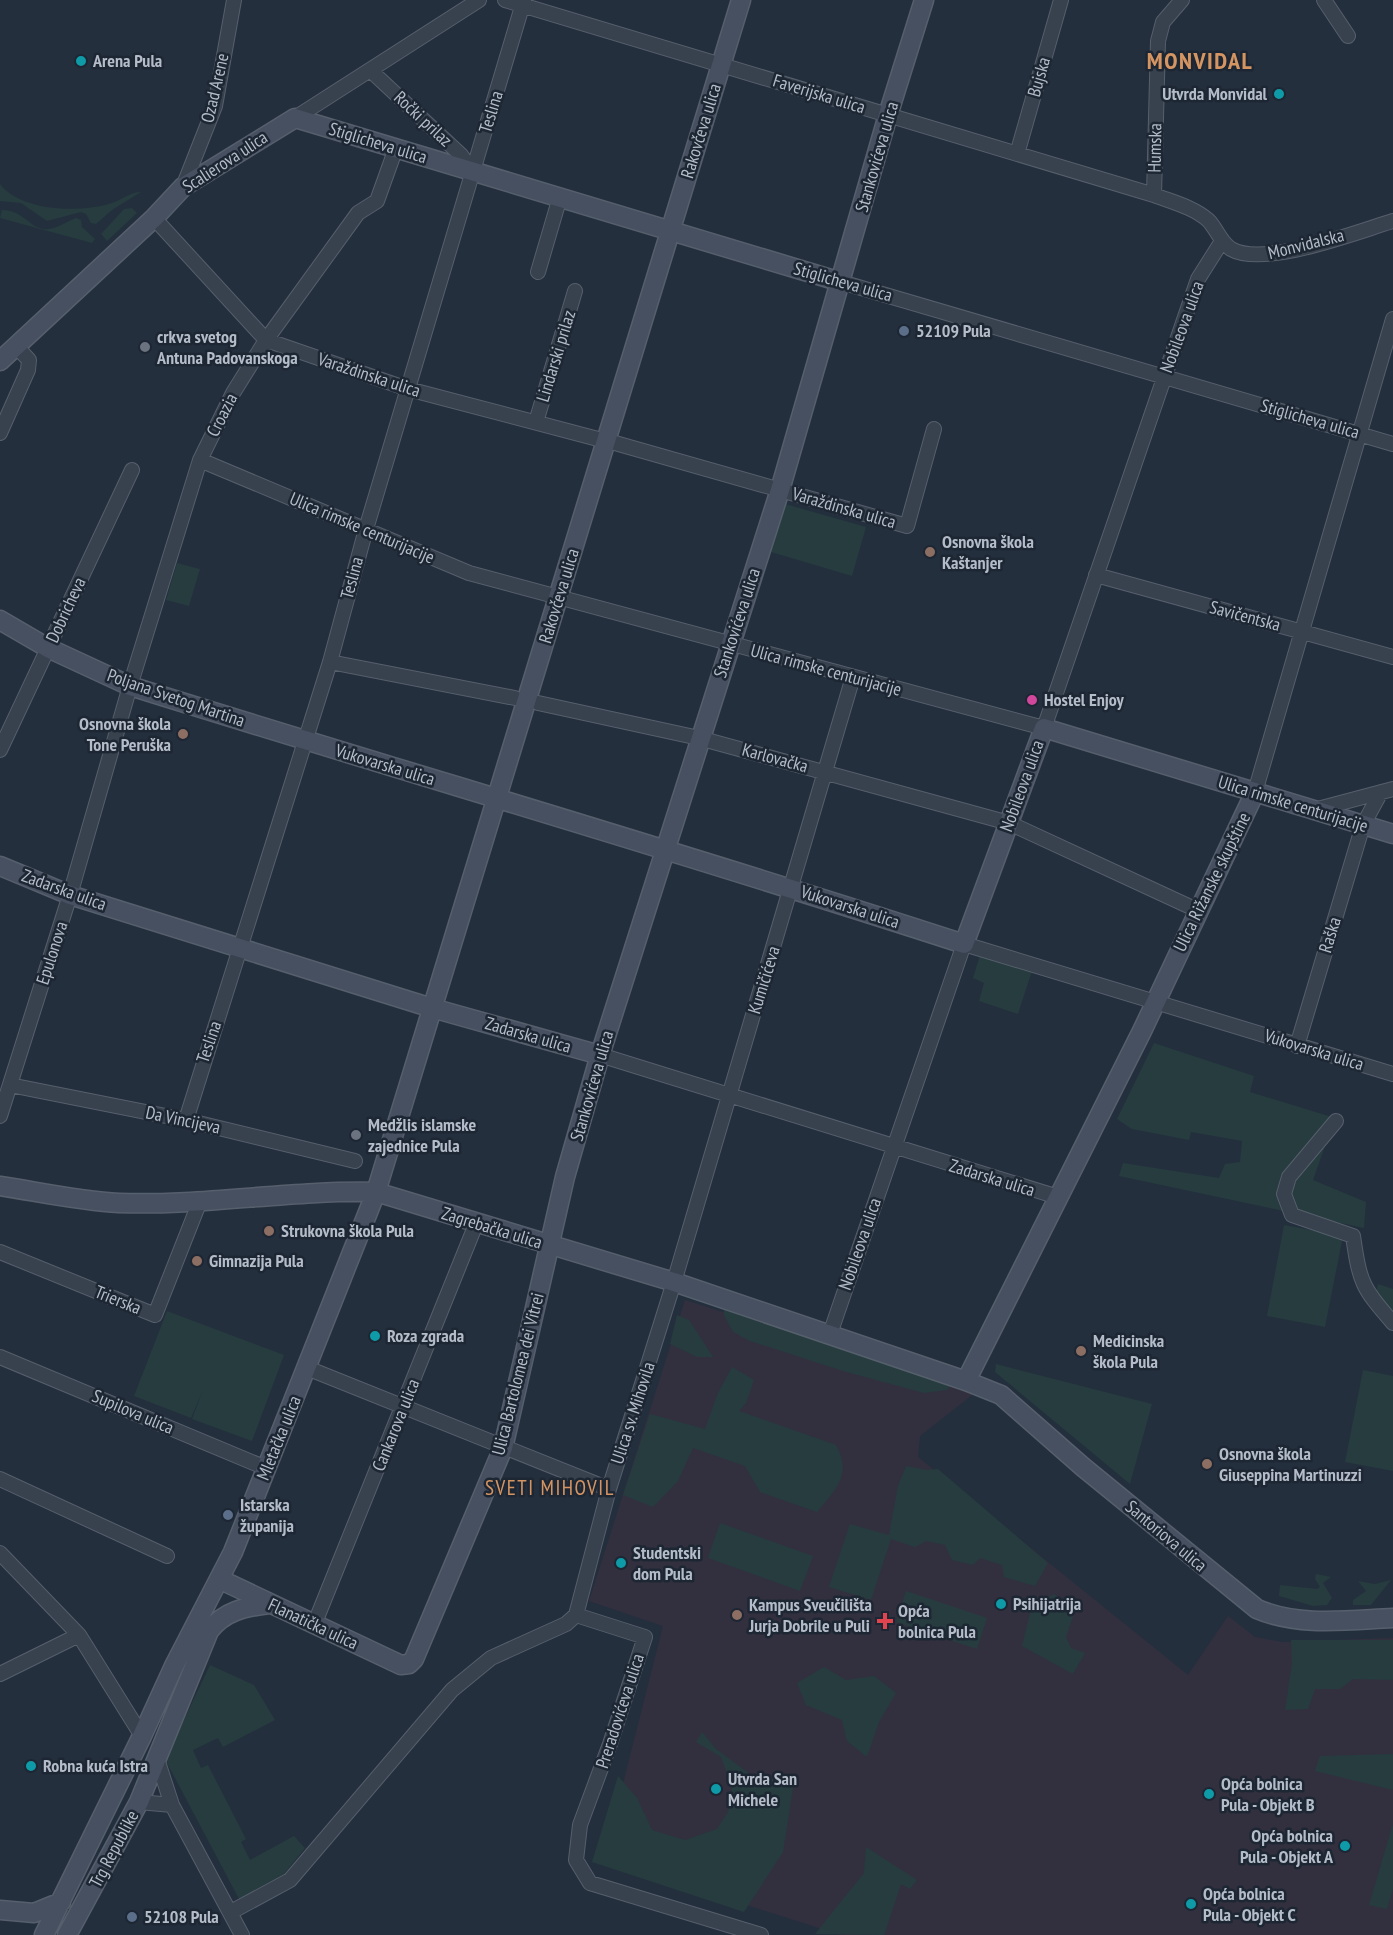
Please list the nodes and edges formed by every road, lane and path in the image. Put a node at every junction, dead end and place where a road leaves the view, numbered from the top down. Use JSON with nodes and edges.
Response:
{"nodes":[{"id":1,"x":224,"y":0,"type":"edge"},
{"id":2,"x":234,"y":0,"type":"edge"},
{"id":3,"x":479,"y":0,"type":"edge"},
{"id":4,"x":505,"y":0,"type":"edge"},
{"id":5,"x":741,"y":0,"type":"edge"},
{"id":6,"x":924,"y":0,"type":"edge"},
{"id":7,"x":1061,"y":0,"type":"edge"},
{"id":8,"x":1182,"y":0,"type":"edge"},
{"id":9,"x":1324,"y":0,"type":"edge"},
{"id":10,"x":524,"y":3,"type":"edge"},
{"id":11,"x":229,"y":21,"type":"junction"},
{"id":12,"x":1348,"y":36,"type":"dead end"},
{"id":13,"x":722,"y":65,"type":"junction"},
{"id":14,"x":370,"y":70,"type":"junction"},
{"id":15,"x":888,"y":115,"type":"junction"},
{"id":16,"x":294,"y":118,"type":"junction"},
{"id":17,"x":396,"y":148,"type":"junction"},
{"id":18,"x":1017,"y":154,"type":"junction"},
{"id":19,"x":473,"y":172,"type":"junction"},
{"id":20,"x":183,"y":187,"type":"junction"},
{"id":21,"x":1154,"y":195,"type":"junction"},
{"id":22,"x":560,"y":197,"type":"junction"},
{"id":23,"x":154,"y":218,"type":"junction"},
{"id":24,"x":1393,"y":221,"type":"edge"},
{"id":25,"x":671,"y":230,"type":"junction"},
{"id":26,"x":1222,"y":241,"type":"junction"},
{"id":27,"x":538,"y":272,"type":"dead end"},
{"id":28,"x":841,"y":282,"type":"junction"},
{"id":29,"x":575,"y":291,"type":"dead end"},
{"id":30,"x":1393,"y":319,"type":"edge"},
{"id":31,"x":266,"y":340,"type":"junction"},
{"id":32,"x":16,"y":346,"type":"junction"},
{"id":33,"x":0,"y":361,"type":"edge"},
{"id":34,"x":1165,"y":376,"type":"junction"},
{"id":35,"x":408,"y":389,"type":"junction"},
{"id":36,"x":536,"y":422,"type":"junction"},
{"id":37,"x":934,"y":429,"type":"dead end"},
{"id":38,"x":0,"y":433,"type":"edge"},
{"id":39,"x":1359,"y":434,"type":"junction"},
{"id":40,"x":598,"y":439,"type":"dead end"},
{"id":41,"x":615,"y":444,"type":"dead end"},
{"id":42,"x":1393,"y":444,"type":"edge"},
{"id":43,"x":200,"y":460,"type":"junction"},
{"id":44,"x":132,"y":470,"type":"dead end"},
{"id":45,"x":780,"y":490,"type":"junction"},
{"id":46,"x":366,"y":529,"type":"junction"},
{"id":47,"x":1096,"y":576,"type":"junction"},
{"id":48,"x":558,"y":597,"type":"junction"},
{"id":49,"x":0,"y":620,"type":"edge"},
{"id":50,"x":1301,"y":632,"type":"junction"},
{"id":51,"x":730,"y":644,"type":"junction"},
{"id":52,"x":48,"y":648,"type":"junction"},
{"id":53,"x":1393,"y":657,"type":"edge"},
{"id":54,"x":330,"y":662,"type":"junction"},
{"id":55,"x":853,"y":677,"type":"junction"},
{"id":56,"x":130,"y":686,"type":"junction"},
{"id":57,"x":515,"y":698,"type":"dead end"},
{"id":58,"x":538,"y":703,"type":"dead end"},
{"id":59,"x":1044,"y":728,"type":"junction"},
{"id":60,"x":699,"y":738,"type":"junction"},
{"id":61,"x":306,"y":741,"type":"junction"},
{"id":62,"x":0,"y":750,"type":"edge"},
{"id":63,"x":826,"y":771,"type":"junction"},
{"id":64,"x":1387,"y":791,"type":"edge"},
{"id":65,"x":1255,"y":792,"type":"junction"},
{"id":66,"x":496,"y":798,"type":"junction"},
{"id":67,"x":1313,"y":810,"type":"junction"},
{"id":68,"x":1009,"y":823,"type":"junction"},
{"id":69,"x":1363,"y":825,"type":"junction"},
{"id":70,"x":1393,"y":834,"type":"edge"},
{"id":71,"x":663,"y":851,"type":"junction"},
{"id":72,"x":0,"y":866,"type":"edge"},
{"id":73,"x":793,"y":888,"type":"junction"},
{"id":74,"x":70,"y":895,"type":"junction"},
{"id":75,"x":1197,"y":910,"type":"junction"},
{"id":76,"x":964,"y":944,"type":"junction"},
{"id":77,"x":241,"y":947,"type":"junction"},
{"id":78,"x":1155,"y":1002,"type":"junction"},
{"id":79,"x":432,"y":1008,"type":"junction"},
{"id":80,"x":1297,"y":1046,"type":"junction"},
{"id":81,"x":600,"y":1055,"type":"junction"},
{"id":82,"x":1393,"y":1074,"type":"edge"},
{"id":83,"x":10,"y":1085,"type":"junction"},
{"id":84,"x":728,"y":1095,"type":"junction"},
{"id":85,"x":0,"y":1116,"type":"edge"},
{"id":86,"x":186,"y":1120,"type":"junction"},
{"id":87,"x":1336,"y":1121,"type":"dead end"},
{"id":88,"x":895,"y":1147,"type":"junction"},
{"id":89,"x":355,"y":1161,"type":"dead end"},
{"id":90,"x":0,"y":1186,"type":"edge"},
{"id":91,"x":376,"y":1192,"type":"junction"},
{"id":92,"x":1058,"y":1197,"type":"junction"},
{"id":93,"x":200,"y":1201,"type":"junction"},
{"id":94,"x":477,"y":1224,"type":"junction"},
{"id":95,"x":549,"y":1245,"type":"junction"},
{"id":96,"x":0,"y":1252,"type":"edge"},
{"id":97,"x":674,"y":1282,"type":"junction"},
{"id":98,"x":1393,"y":1323,"type":"edge"},
{"id":99,"x":830,"y":1334,"type":"junction"},
{"id":100,"x":0,"y":1357,"type":"edge"},
{"id":101,"x":307,"y":1368,"type":"junction"},
{"id":102,"x":966,"y":1381,"type":"junction"},
{"id":103,"x":403,"y":1407,"type":"junction"},
{"id":104,"x":503,"y":1448,"type":"junction"},
{"id":105,"x":266,"y":1468,"type":"junction"},
{"id":106,"x":0,"y":1479,"type":"edge"},
{"id":107,"x":609,"y":1489,"type":"junction"},
{"id":108,"x":0,"y":1553,"type":"edge"},
{"id":109,"x":168,"y":1556,"type":"dead end"},
{"id":110,"x":219,"y":1579,"type":"junction"},
{"id":111,"x":269,"y":1604,"type":"junction"},
{"id":112,"x":576,"y":1615,"type":"junction"},
{"id":113,"x":1393,"y":1618,"type":"edge"},
{"id":114,"x":314,"y":1625,"type":"junction"},
{"id":115,"x":79,"y":1635,"type":"junction"},
{"id":116,"x":409,"y":1664,"type":"joint"},
{"id":117,"x":0,"y":1674,"type":"edge"},
{"id":118,"x":142,"y":1736,"type":"junction"},
{"id":119,"x":158,"y":1762,"type":"junction"},
{"id":120,"x":123,"y":1775,"type":"joint"},
{"id":121,"x":139,"y":1802,"type":"junction"},
{"id":122,"x":172,"y":1805,"type":"junction"},
{"id":123,"x":61,"y":1902,"type":"junction"},
{"id":124,"x":0,"y":1910,"type":"edge"},
{"id":125,"x":231,"y":1912,"type":"junction"},
{"id":126,"x":44,"y":1935,"type":"edge"},
{"id":127,"x":67,"y":1935,"type":"edge"},
{"id":128,"x":242,"y":1935,"type":"edge"},
{"id":129,"x":761,"y":1935,"type":"edge"}],
"edges":[{"from":1,"to":11,"type":"street","name":"Ozad Arene"},
{"from":2,"to":11,"type":"street","name":"Ozad Arene"},
{"from":3,"to":14,"type":"street","name":"Scalierova ulica"},
{"from":4,"to":10,"type":"street","name":"Faverijska ulica"},
{"from":5,"to":13,"type":"main road","name":"Rakovčeva ulica"},
{"from":6,"to":15,"type":"main road","name":"Stankovićeva ulica"},
{"from":7,"to":18,"type":"street","name":"Bujska"},
{"from":8,"to":21,"type":"street","name":"Humska"},
{"from":9,"to":12,"type":"street"},
{"from":10,"to":13,"type":"street","name":"Faverijska ulica"},
{"from":10,"to":19,"type":"street","name":"Teslina"},
{"from":11,"to":20,"type":"street","name":"Ozad Arene"},
{"from":13,"to":15,"type":"street","name":"Faverijska ulica"},
{"from":13,"to":25,"type":"main road","name":"Rakovčeva ulica"},
{"from":14,"to":16,"type":"street","name":"Scalierova ulica"},
{"from":14,"to":19,"type":"street","name":"Ročki prilaz"},
{"from":15,"to":18,"type":"street","name":"Faverijska ulica"},
{"from":15,"to":28,"type":"main road","name":"Stankovićeva ulica"},
{"from":16,"to":17,"type":"main road","name":"Stiglicheva ulica"},
{"from":16,"to":20,"type":"main road","name":"Scalierova ulica"},
{"from":17,"to":19,"type":"main road","name":"Stiglicheva ulica"},
{"from":17,"to":31,"type":"street","name":"Croazia"},
{"from":18,"to":21,"type":"street","name":"Faverijska ulica"},
{"from":19,"to":22,"type":"main road","name":"Stiglicheva ulica"},
{"from":19,"to":35,"type":"street","name":"Teslina"},
{"from":20,"to":23,"type":"main road","name":"Scalierova ulica"},
{"from":21,"to":26,"type":"street","name":"Faverijska ulica"},
{"from":22,"to":25,"type":"main road","name":"Stiglicheva ulica"},
{"from":22,"to":27,"type":"street"},
{"from":23,"to":31,"type":"street","name":"Varaždinska ulica"},
{"from":23,"to":32,"type":"main road","name":"Scalierova ulica"},
{"from":24,"to":26,"type":"street","name":"Monvidalska"},
{"from":25,"to":28,"type":"main road","name":"Stiglicheva ulica"},
{"from":25,"to":48,"type":"main road","name":"Rakovčeva ulica"},
{"from":26,"to":34,"type":"street","name":"Nobileova ulica"},
{"from":28,"to":34,"type":"street","name":"Stiglicheva ulica"},
{"from":28,"to":45,"type":"main road","name":"Stankovićeva ulica"},
{"from":29,"to":36,"type":"street","name":"Lindarski prilaz"},
{"from":30,"to":39,"type":"street","name":"Ulica Rižanske skupštine"},
{"from":31,"to":35,"type":"street","name":"Varaždinska ulica"},
{"from":31,"to":43,"type":"street","name":"Croazia"},
{"from":32,"to":33,"type":"main road","name":"Scalierova ulica"},
{"from":32,"to":38,"type":"street"},
{"from":34,"to":39,"type":"street","name":"Stiglicheva ulica"},
{"from":34,"to":47,"type":"street","name":"Nobileova ulica"},
{"from":35,"to":36,"type":"street","name":"Varaždinska ulica"},
{"from":35,"to":46,"type":"street","name":"Teslina"},
{"from":36,"to":40,"type":"street","name":"Varaždinska ulica"},
{"from":37,"to":45,"type":"street","name":"Varaždinska ulica"},
{"from":39,"to":42,"type":"street","name":"Stiglicheva ulica"},
{"from":39,"to":50,"type":"street","name":"Ulica Rižanske skupštine"},
{"from":41,"to":45,"type":"street","name":"Varaždinska ulica"},
{"from":43,"to":46,"type":"street","name":"Ulica rimske centurijacije"},
{"from":43,"to":56,"type":"street","name":"Croazia"},
{"from":44,"to":52,"type":"street","name":"Dobricheva"},
{"from":45,"to":51,"type":"main road","name":"Stankovićeva ulica"},
{"from":46,"to":48,"type":"street","name":"Ulica rimske centurijacije"},
{"from":46,"to":54,"type":"street","name":"Teslina"},
{"from":47,"to":50,"type":"street","name":"Savičentska"},
{"from":47,"to":59,"type":"street","name":"Nobileova ulica"},
{"from":48,"to":51,"type":"street","name":"Ulica rimske centurijacije"},
{"from":48,"to":66,"type":"main road","name":"Rakovčeva ulica"},
{"from":49,"to":52,"type":"main road","name":"Poljana Svetog Martina"},
{"from":50,"to":53,"type":"street","name":"Savičentska"},
{"from":50,"to":65,"type":"street","name":"Ulica Rižanske skupštine"},
{"from":51,"to":55,"type":"street","name":"Ulica rimske centurijacije"},
{"from":51,"to":60,"type":"main road","name":"Stankovićeva ulica"},
{"from":52,"to":56,"type":"main road","name":"Poljana Svetog Martina"},
{"from":52,"to":62,"type":"street","name":"Dobricheva"},
{"from":54,"to":57,"type":"street"},
{"from":54,"to":61,"type":"street","name":"Teslina"},
{"from":55,"to":59,"type":"street","name":"Ulica rimske centurijacije"},
{"from":55,"to":63,"type":"street","name":"Kumičićeva"},
{"from":56,"to":61,"type":"main road","name":"Poljana Svetog Martina"},
{"from":56,"to":74,"type":"street","name":"Epulonova"},
{"from":58,"to":60,"type":"street","name":"Karlovačka"},
{"from":59,"to":65,"type":"main road","name":"Ulica rimske centurijacije"},
{"from":59,"to":68,"type":"main road","name":"Nobileova ulica"},
{"from":60,"to":63,"type":"street","name":"Karlovačka"},
{"from":60,"to":71,"type":"main road","name":"Stankovićeva ulica"},
{"from":61,"to":66,"type":"main road","name":"Vukovarska ulica"},
{"from":61,"to":77,"type":"street","name":"Teslina"},
{"from":63,"to":68,"type":"street","name":"Karlovačka"},
{"from":63,"to":73,"type":"street","name":"Kumičićeva"},
{"from":64,"to":67,"type":"street"},
{"from":64,"to":69,"type":"street","name":"Raška"},
{"from":65,"to":67,"type":"main road","name":"Ulica rimske centurijacije"},
{"from":65,"to":75,"type":"main road","name":"Ulica Rižanske skupštine"},
{"from":66,"to":71,"type":"main road","name":"Vukovarska ulica"},
{"from":66,"to":79,"type":"main road","name":"Rakovčeva ulica"},
{"from":67,"to":69,"type":"main road","name":"Ulica rimske centurijacije"},
{"from":68,"to":75,"type":"street","name":"Karlovačka"},
{"from":68,"to":76,"type":"main road","name":"Nobileova ulica"},
{"from":69,"to":70,"type":"main road","name":"Ulica rimske centurijacije"},
{"from":69,"to":80,"type":"street","name":"Raška"},
{"from":71,"to":73,"type":"main road","name":"Vukovarska ulica"},
{"from":71,"to":81,"type":"main road","name":"Stankovićeva ulica"},
{"from":72,"to":74,"type":"main road","name":"Zadarska ulica"},
{"from":73,"to":76,"type":"main road","name":"Vukovarska ulica"},
{"from":73,"to":84,"type":"street","name":"Kumičićeva"},
{"from":74,"to":77,"type":"main road","name":"Zadarska ulica"},
{"from":74,"to":83,"type":"street","name":"Epulonova"},
{"from":75,"to":78,"type":"main road","name":"Ulica Rižanske skupštine"},
{"from":76,"to":78,"type":"street","name":"Vukovarska ulica"},
{"from":76,"to":88,"type":"street","name":"Nobileova ulica"},
{"from":77,"to":79,"type":"main road","name":"Zadarska ulica"},
{"from":77,"to":86,"type":"street","name":"Teslina"},
{"from":78,"to":80,"type":"street","name":"Vukovarska ulica"},
{"from":78,"to":92,"type":"main road","name":"Ulica Rižanske skupštine"},
{"from":79,"to":81,"type":"main road","name":"Zadarska ulica"},
{"from":79,"to":91,"type":"main road","name":"Rakovčeva ulica"},
{"from":80,"to":82,"type":"street","name":"Vukovarska ulica"},
{"from":81,"to":84,"type":"street","name":"Zadarska ulica"},
{"from":81,"to":95,"type":"main road","name":"Stankovićeva ulica"},
{"from":83,"to":85,"type":"street","name":"Epulonova"},
{"from":83,"to":86,"type":"street","name":"Da Vincijeva"},
{"from":84,"to":88,"type":"street","name":"Zadarska ulica"},
{"from":84,"to":97,"type":"street","name":"Kumičićeva"},
{"from":86,"to":89,"type":"street","name":"Da Vincijeva"},
{"from":87,"to":98,"type":"street"},
{"from":88,"to":92,"type":"street","name":"Zadarska ulica"},
{"from":88,"to":99,"type":"street","name":"Nobileova ulica"},
{"from":90,"to":93,"type":"main road","name":"Zagrebačka ulica"},
{"from":91,"to":93,"type":"main road","name":"Zagrebačka ulica"},
{"from":91,"to":94,"type":"main road","name":"Zagrebačka ulica"},
{"from":91,"to":101,"type":"main road","name":"Mletačka ulica"},
{"from":92,"to":102,"type":"main road","name":"Ulica Rižanske skupštine"},
{"from":93,"to":96,"type":"street","name":"Trierska"},
{"from":94,"to":95,"type":"main road","name":"Zagrebačka ulica"},
{"from":94,"to":103,"type":"street","name":"Cankarova ulica"},
{"from":95,"to":97,"type":"main road","name":"Zagrebačka ulica"},
{"from":95,"to":104,"type":"main road","name":"Ulica Bartolomea dei Vitrei"},
{"from":97,"to":99,"type":"main road","name":"Zagrebačka ulica"},
{"from":97,"to":107,"type":"street","name":"Ulica sv. Mihovila"},
{"from":99,"to":102,"type":"main road","name":"Zagrebačka ulica"},
{"from":100,"to":105,"type":"street","name":"Supilova ulica"},
{"from":101,"to":103,"type":"street"},
{"from":101,"to":105,"type":"main road","name":"Mletačka ulica"},
{"from":102,"to":113,"type":"main road","name":"Santoriova ulica"},
{"from":103,"to":104,"type":"street"},
{"from":103,"to":114,"type":"street","name":"Cankarova ulica"},
{"from":104,"to":107,"type":"street"},
{"from":104,"to":116,"type":"main road","name":"Ulica Bartolomea dei Vitrei"},
{"from":105,"to":110,"type":"main road","name":"Mletačka ulica"},
{"from":106,"to":109,"type":"street"},
{"from":107,"to":112,"type":"street","name":"Ulica sv. Mihovila"},
{"from":108,"to":115,"type":"street"},
{"from":110,"to":111,"type":"main road","name":"Flanatička ulica"},
{"from":110,"to":118,"type":"main road","name":"Mletačka ulica"},
{"from":111,"to":114,"type":"main road","name":"Flanatička ulica"},
{"from":111,"to":119,"type":"main road"},
{"from":112,"to":125,"type":"street"},
{"from":112,"to":129,"type":"street","name":"Preradovićeva ulica"},
{"from":114,"to":116,"type":"main road","name":"Flanatička ulica"},
{"from":115,"to":117,"type":"street"},
{"from":115,"to":118,"type":"street"},
{"from":118,"to":120,"type":"main road","name":"Mletačka ulica"},
{"from":119,"to":121,"type":"main road","name":"Trg Republike"},
{"from":119,"to":122,"type":"street"},
{"from":120,"to":123,"type":"main road","name":"Trg Republike"},
{"from":121,"to":122,"type":"street"},
{"from":121,"to":127,"type":"main road","name":"Trg Republike"},
{"from":122,"to":125,"type":"street"},
{"from":123,"to":124,"type":"main road"},
{"from":123,"to":126,"type":"main road","name":"Trg Republike"},
{"from":125,"to":128,"type":"street"}]}
